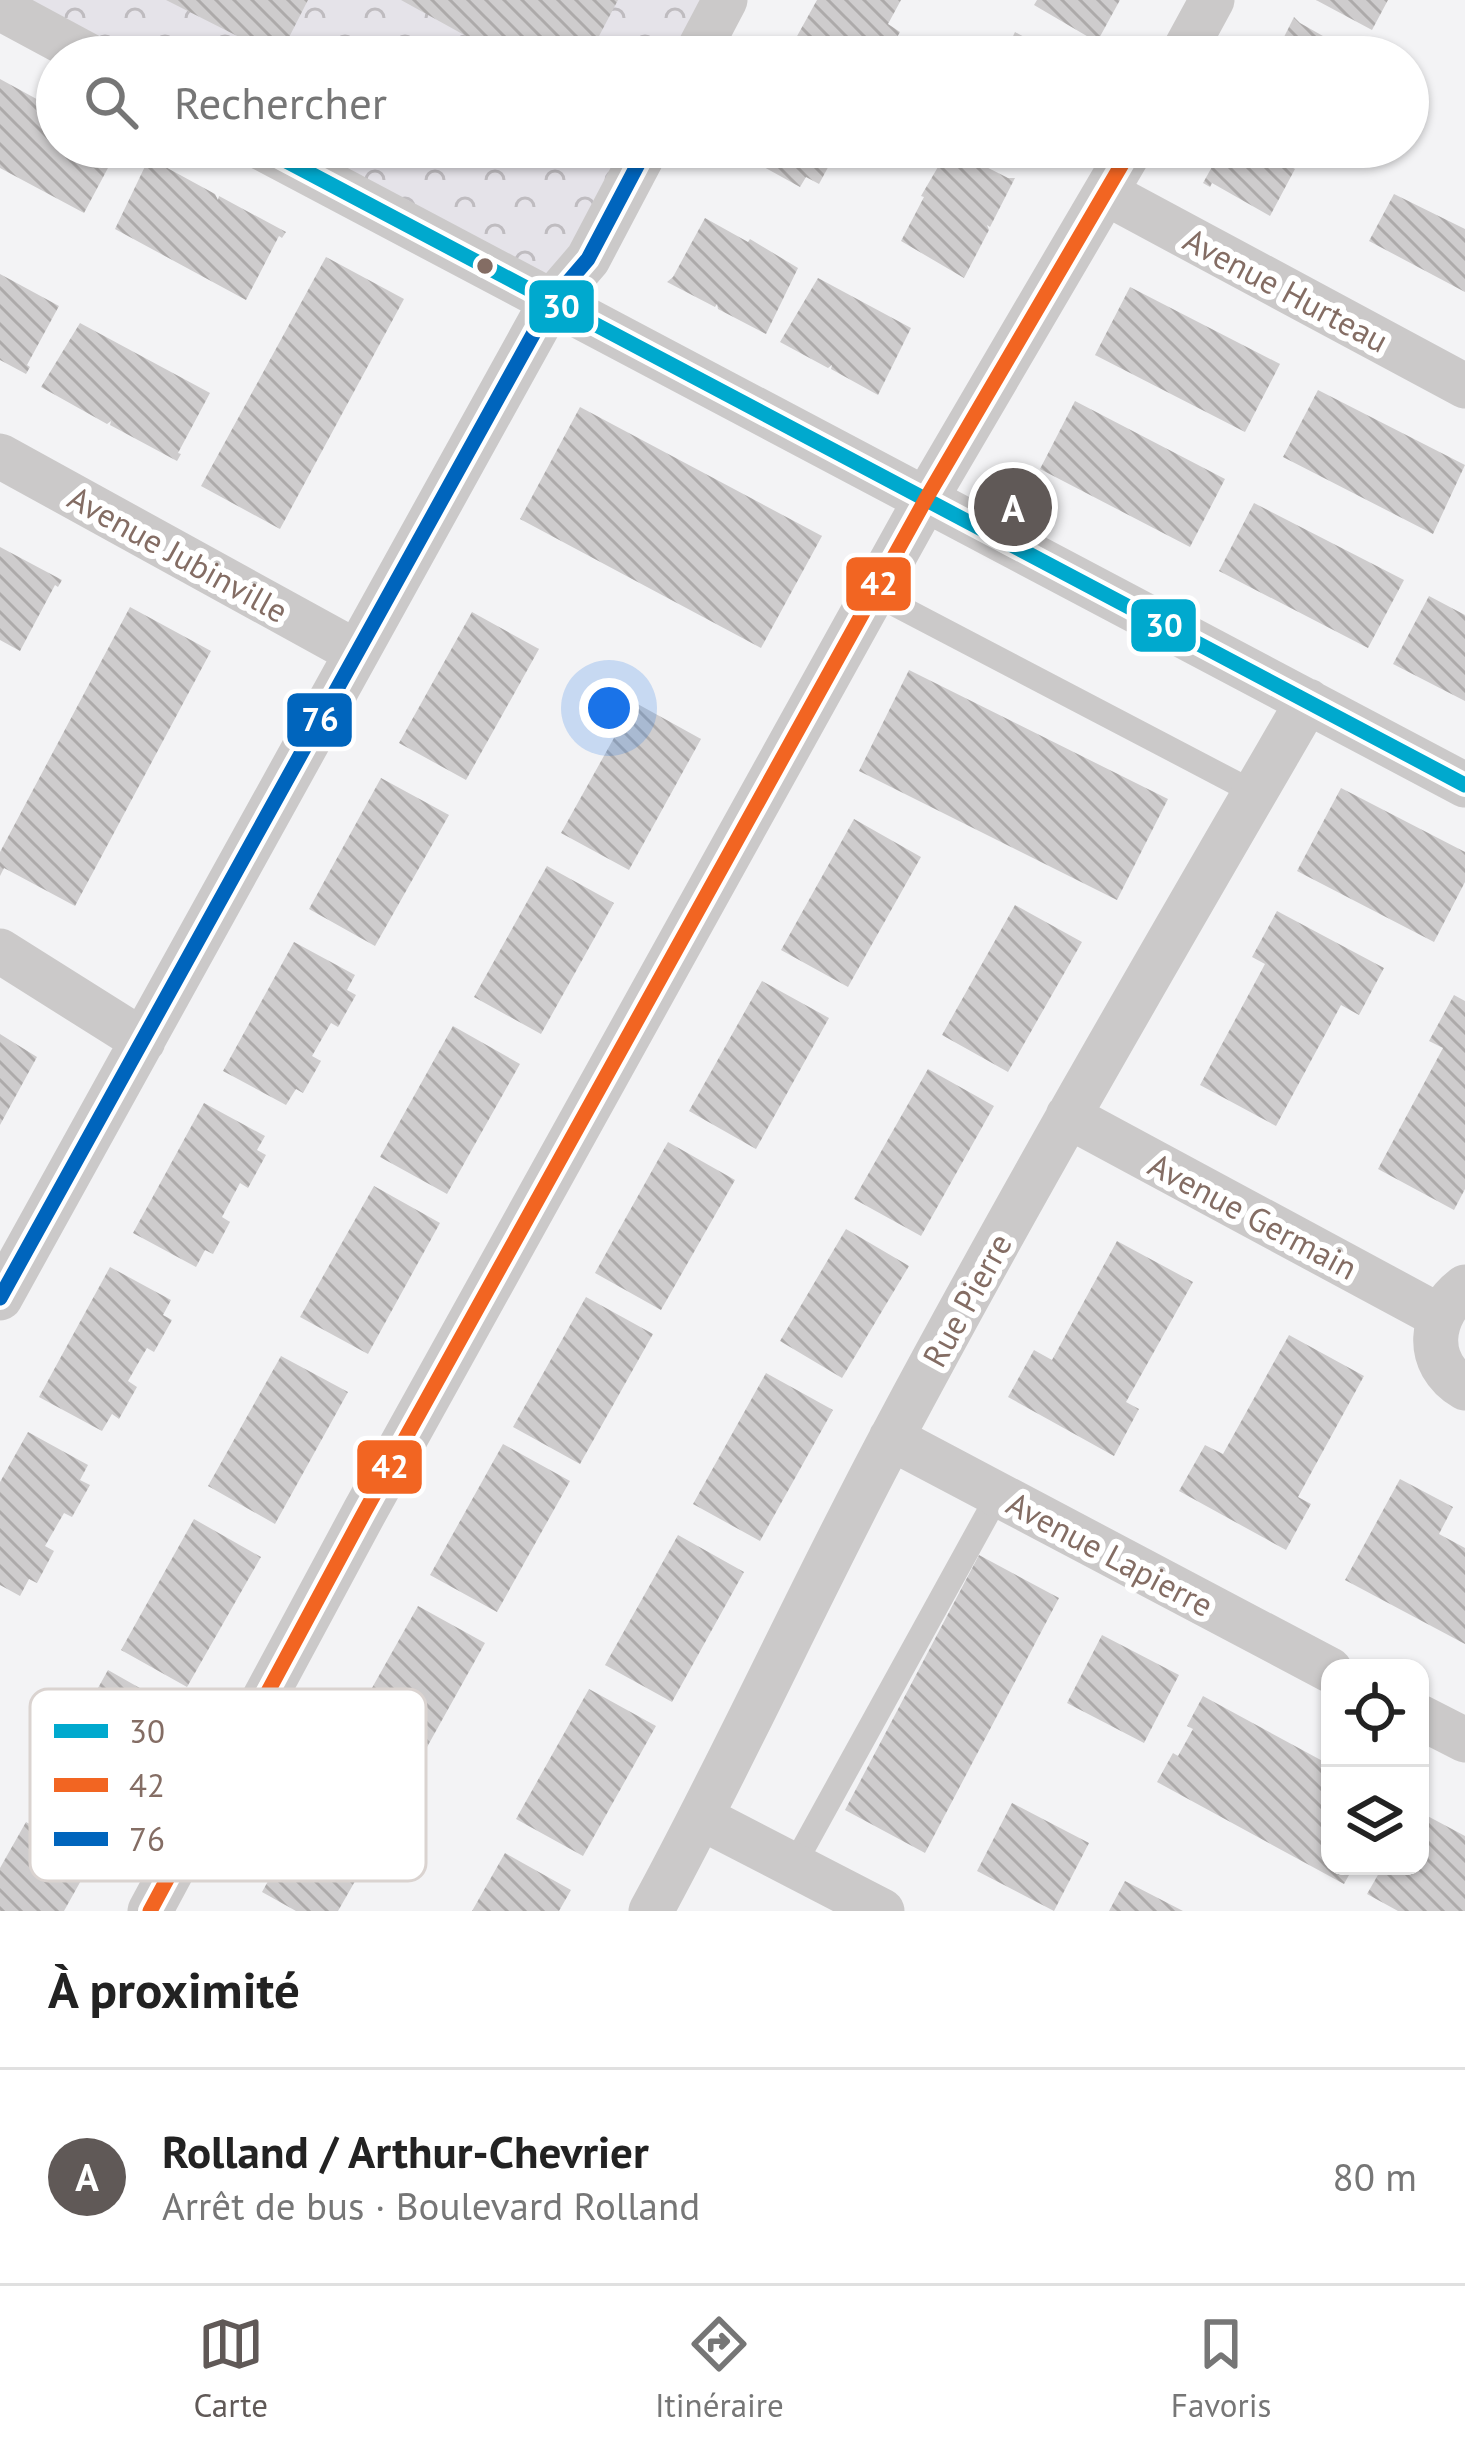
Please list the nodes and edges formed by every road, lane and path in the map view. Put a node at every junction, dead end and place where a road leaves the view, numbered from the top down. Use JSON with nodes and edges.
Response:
{"nodes":[{"id":1,"x":725,"y":0,"type":"edge"},
{"id":2,"x":1212,"y":0,"type":"edge"},
{"id":3,"x":0,"y":8,"type":"edge"},
{"id":4,"x":52,"y":36,"type":"edge"},
{"id":5,"x":706,"y":36,"type":"edge"},
{"id":6,"x":1192,"y":36,"type":"edge"},
{"id":7,"x":299,"y":168,"type":"edge"},
{"id":8,"x":636,"y":168,"type":"edge"},
{"id":9,"x":1120,"y":168,"type":"edge"},
{"id":10,"x":1106,"y":193,"type":"junction"},
{"id":11,"x":551,"y":302,"type":"junction"},
{"id":12,"x":1465,"y":386,"type":"edge"},
{"id":13,"x":0,"y":456,"type":"edge"},
{"id":14,"x":927,"y":497,"type":"junction"},
{"id":15,"x":875,"y":593,"type":"junction"},
{"id":16,"x":356,"y":652,"type":"junction"},
{"id":17,"x":1308,"y":701,"type":"junction"},
{"id":18,"x":1465,"y":785,"type":"edge"},
{"id":19,"x":1255,"y":794,"type":"junction"},
{"id":20,"x":0,"y":952,"type":"edge"},
{"id":21,"x":142,"y":1041,"type":"junction"},
{"id":22,"x":1068,"y":1116,"type":"junction"},
{"id":23,"x":0,"y":1298,"type":"edge"},
{"id":24,"x":1452,"y":1301,"type":"edge"},
{"id":25,"x":1465,"y":1388,"type":"edge"},
{"id":26,"x":892,"y":1438,"type":"junction"},
{"id":27,"x":998,"y":1495,"type":"junction"},
{"id":28,"x":1321,"y":1665,"type":"edge"},
{"id":29,"x":269,"y":1689,"type":"edge"},
{"id":30,"x":1429,"y":1722,"type":"edge"},
{"id":31,"x":1465,"y":1740,"type":"edge"},
{"id":32,"x":702,"y":1818,"type":"junction"},
{"id":33,"x":794,"y":1865,"type":"junction"},
{"id":34,"x":166,"y":1881,"type":"edge"},
{"id":35,"x":150,"y":1911,"type":"edge"},
{"id":36,"x":651,"y":1911,"type":"edge"},
{"id":37,"x":882,"y":1911,"type":"edge"}],
"edges":[{"from":1,"to":5,"type":"street"},
{"from":2,"to":6,"type":"street"},
{"from":3,"to":4,"type":"street"},
{"from":7,"to":11,"type":"street"},
{"from":8,"to":11,"type":"street"},
{"from":9,"to":10,"type":"street"},
{"from":10,"to":12,"type":"street","name":"Avenue Hurteau"},
{"from":10,"to":14,"type":"street"},
{"from":11,"to":14,"type":"street"},
{"from":11,"to":16,"type":"street"},
{"from":13,"to":16,"type":"street","name":"Avenue Jubinville"},
{"from":14,"to":15,"type":"street"},
{"from":14,"to":17,"type":"street"},
{"from":15,"to":19,"type":"lane"},
{"from":15,"to":29,"type":"street"},
{"from":16,"to":21,"type":"street"},
{"from":17,"to":18,"type":"street"},
{"from":17,"to":19,"type":"street","name":"Rue Pierre"},
{"from":19,"to":22,"type":"street","name":"Rue Pierre"},
{"from":20,"to":21,"type":"street"},
{"from":21,"to":23,"type":"street"},
{"from":22,"to":24,"type":"street","name":"Avenue Germain"},
{"from":22,"to":26,"type":"street","name":"Rue Pierre"},
{"from":24,"to":25,"type":"street","name":"Avenue Germain"},
{"from":26,"to":27,"type":"street","name":"Avenue Lapierre"},
{"from":26,"to":32,"type":"street","name":"Rue Pierre"},
{"from":27,"to":28,"type":"street","name":"Avenue Lapierre"},
{"from":27,"to":33,"type":"lane"},
{"from":30,"to":31,"type":"street"},
{"from":32,"to":33,"type":"street"},
{"from":32,"to":36,"type":"street","name":"Rue Pierre"},
{"from":33,"to":37,"type":"street"},
{"from":34,"to":35,"type":"street"}]}
